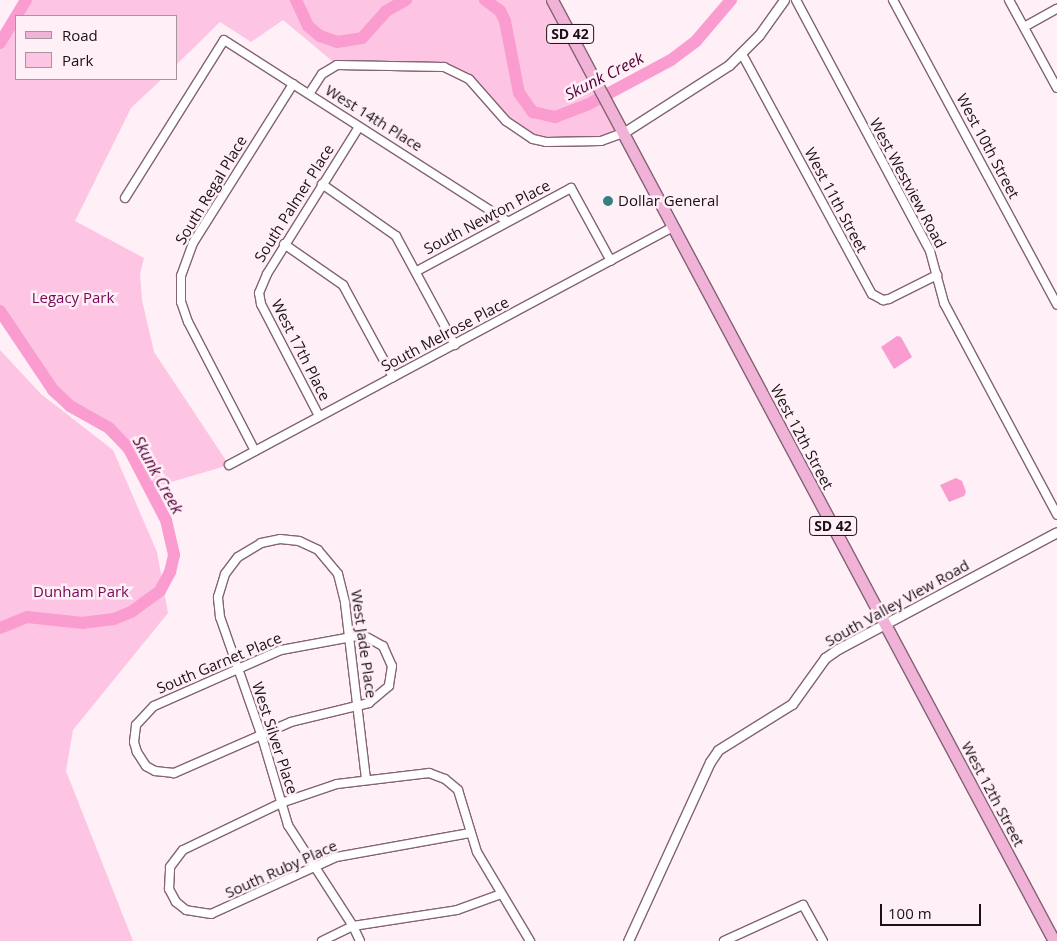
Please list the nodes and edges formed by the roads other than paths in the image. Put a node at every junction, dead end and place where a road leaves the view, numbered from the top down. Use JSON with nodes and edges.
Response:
{"nodes":[{"id":1,"x":552,"y":0,"type":"edge"},
{"id":2,"x":784,"y":0,"type":"edge"},
{"id":3,"x":796,"y":0,"type":"edge"},
{"id":4,"x":893,"y":0,"type":"edge"},
{"id":5,"x":1010,"y":0,"type":"edge"},
{"id":6,"x":1057,"y":9,"type":"edge"},
{"id":7,"x":1024,"y":27,"type":"junction"},
{"id":8,"x":742,"y":54,"type":"junction"},
{"id":9,"x":293,"y":84,"type":"junction"},
{"id":10,"x":1057,"y":88,"type":"edge"},
{"id":11,"x":309,"y":94,"type":"junction"},
{"id":12,"x":359,"y":127,"type":"junction"},
{"id":13,"x":623,"y":133,"type":"junction"},
{"id":14,"x":322,"y":184,"type":"junction"},
{"id":15,"x":125,"y":198,"type":"dead end"},
{"id":16,"x":507,"y":221,"type":"junction"},
{"id":17,"x":673,"y":227,"type":"junction"},
{"id":18,"x":284,"y":244,"type":"junction"},
{"id":19,"x":611,"y":261,"type":"junction"},
{"id":20,"x":417,"y":271,"type":"junction"},
{"id":21,"x":937,"y":275,"type":"junction"},
{"id":22,"x":258,"y":297,"type":"joint"},
{"id":23,"x":1057,"y":305,"type":"edge"},
{"id":24,"x":455,"y":344,"type":"junction"},
{"id":25,"x":393,"y":377,"type":"junction"},
{"id":26,"x":319,"y":416,"type":"junction"},
{"id":27,"x":255,"y":451,"type":"junction"},
{"id":28,"x":229,"y":465,"type":"dead end"},
{"id":29,"x":1057,"y":515,"type":"edge"},
{"id":30,"x":1057,"y":532,"type":"edge"},
{"id":31,"x":261,"y":543,"type":"joint"},
{"id":32,"x":886,"y":624,"type":"junction"},
{"id":33,"x":349,"y":637,"type":"junction"},
{"id":34,"x":237,"y":667,"type":"junction"},
{"id":35,"x":358,"y":707,"type":"junction"},
{"id":36,"x":261,"y":734,"type":"junction"},
{"id":37,"x":366,"y":779,"type":"junction"},
{"id":38,"x":281,"y":803,"type":"junction"},
{"id":39,"x":470,"y":833,"type":"junction"},
{"id":40,"x":313,"y":867,"type":"junction"},
{"id":41,"x":501,"y":894,"type":"junction"},
{"id":42,"x":353,"y":926,"type":"junction"},
{"id":43,"x":322,"y":941,"type":"edge"},
{"id":44,"x":360,"y":941,"type":"edge"},
{"id":45,"x":530,"y":941,"type":"edge"},
{"id":46,"x":628,"y":941,"type":"edge"},
{"id":47,"x":724,"y":941,"type":"edge"},
{"id":48,"x":823,"y":941,"type":"edge"},
{"id":49,"x":1054,"y":941,"type":"edge"}],
"edges":[{"from":1,"to":13,"type":"main road","name":"West 12th Street","number":"SD 42"},
{"from":2,"to":8,"type":"street"},
{"from":3,"to":21,"type":"street","name":"West Westview Road"},
{"from":4,"to":23,"type":"street","name":"West 10th Street"},
{"from":5,"to":7,"type":"street"},
{"from":6,"to":7,"type":"street"},
{"from":7,"to":10,"type":"street"},
{"from":8,"to":13,"type":"street"},
{"from":8,"to":21,"type":"street","name":"West 11th Street"},
{"from":9,"to":11,"type":"street","name":"West 14th Place"},
{"from":9,"to":15,"type":"street","name":"West 14th Place"},
{"from":9,"to":27,"type":"street","name":"South Regal Place"},
{"from":11,"to":12,"type":"street","name":"West 14th Place"},
{"from":11,"to":13,"type":"street"},
{"from":12,"to":14,"type":"street","name":"South Palmer Place"},
{"from":12,"to":16,"type":"street","name":"West 14th Place"},
{"from":13,"to":17,"type":"main road","name":"West 12th Street","number":"SD 42"},
{"from":14,"to":18,"type":"street","name":"South Palmer Place"},
{"from":14,"to":20,"type":"street"},
{"from":16,"to":19,"type":"street","name":"South Newton Place"},
{"from":16,"to":20,"type":"street","name":"South Newton Place"},
{"from":17,"to":19,"type":"street","name":"South Melrose Place"},
{"from":17,"to":32,"type":"main road","name":"West 12th Street","number":"SD 42"},
{"from":18,"to":22,"type":"street","name":"South Palmer Place"},
{"from":18,"to":25,"type":"street"},
{"from":19,"to":24,"type":"street","name":"South Melrose Place"},
{"from":20,"to":24,"type":"street"},
{"from":21,"to":29,"type":"street","name":"West Westview Road"},
{"from":22,"to":26,"type":"street","name":"West 17th Place"},
{"from":24,"to":25,"type":"street","name":"South Melrose Place"},
{"from":25,"to":26,"type":"street","name":"South Melrose Place"},
{"from":26,"to":27,"type":"street","name":"South Melrose Place"},
{"from":27,"to":28,"type":"street","name":"South Melrose Place"},
{"from":30,"to":32,"type":"street","name":"South Valley View Road"},
{"from":31,"to":33,"type":"street","name":"West Jade Place"},
{"from":31,"to":34,"type":"street","name":"West Silver Place"},
{"from":32,"to":46,"type":"street","name":"South Valley View Road"},
{"from":32,"to":49,"type":"main road","name":"West 12th Street","number":"SD 42"},
{"from":33,"to":34,"type":"street","name":"South Garnet Place"},
{"from":33,"to":35,"type":"street","name":"West Jade Place"},
{"from":33,"to":35,"type":"street","name":"South Garnet Place"},
{"from":34,"to":36,"type":"street","name":"West Silver Place"},
{"from":34,"to":36,"type":"street","name":"South Garnet Place"},
{"from":35,"to":36,"type":"street"},
{"from":35,"to":37,"type":"street","name":"West Jade Place"},
{"from":36,"to":38,"type":"street","name":"West Silver Place"},
{"from":37,"to":38,"type":"street"},
{"from":37,"to":39,"type":"street"},
{"from":38,"to":40,"type":"street","name":"West Silver Place"},
{"from":38,"to":40,"type":"street","name":"South Ruby Place"},
{"from":39,"to":40,"type":"street","name":"South Ruby Place"},
{"from":39,"to":41,"type":"street"},
{"from":40,"to":42,"type":"street","name":"West Silver Place"},
{"from":41,"to":42,"type":"street"},
{"from":41,"to":45,"type":"street"},
{"from":42,"to":43,"type":"street"},
{"from":42,"to":44,"type":"street","name":"West Silver Place"},
{"from":47,"to":48,"type":"street"}]}
